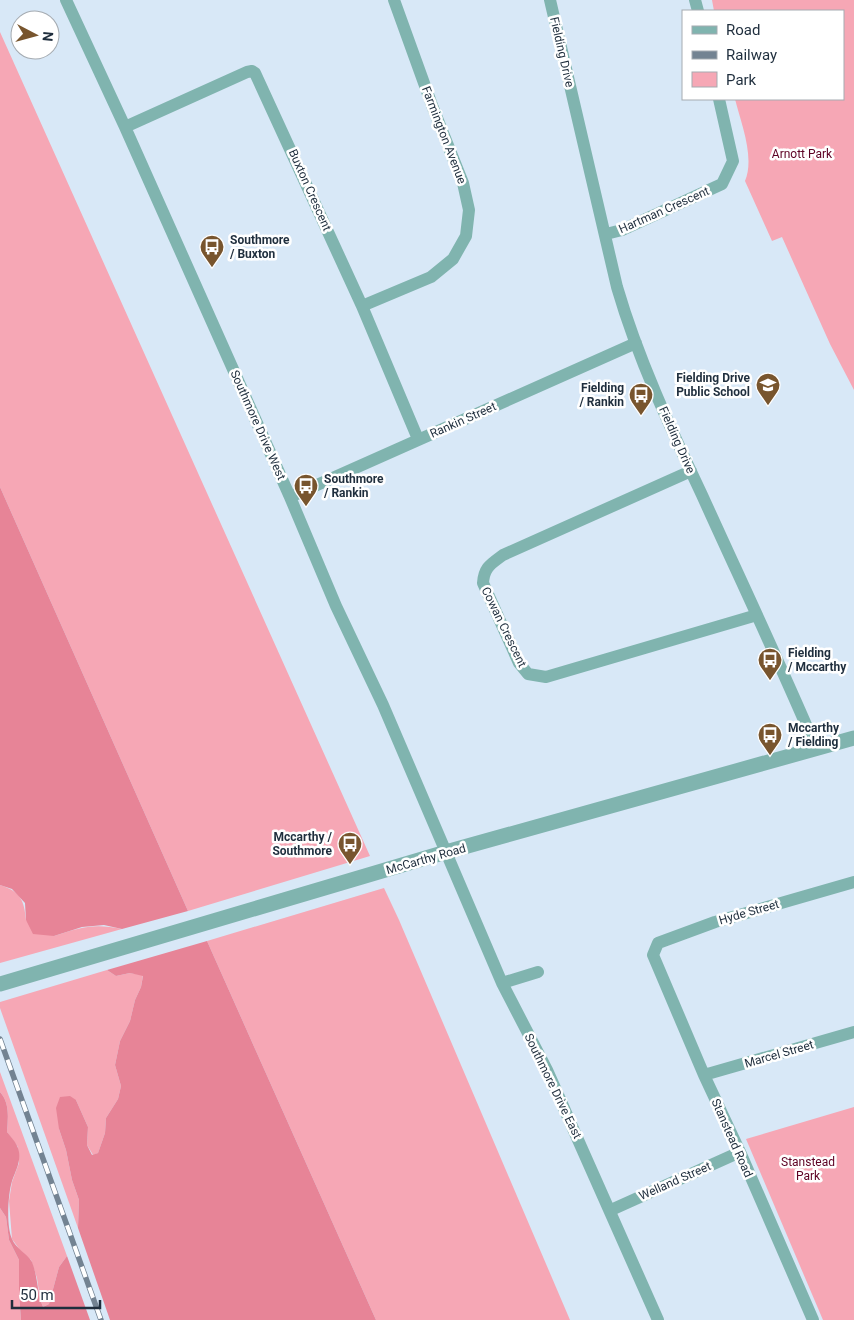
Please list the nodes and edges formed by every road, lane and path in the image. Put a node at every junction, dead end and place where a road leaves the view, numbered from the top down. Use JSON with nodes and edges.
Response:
{"nodes":[{"id":1,"x":66,"y":0,"type":"edge"},
{"id":2,"x":394,"y":0,"type":"edge"},
{"id":3,"x":550,"y":0,"type":"edge"},
{"id":4,"x":718,"y":100,"type":"edge"},
{"id":5,"x":125,"y":127,"type":"junction"},
{"id":6,"x":606,"y":234,"type":"junction"},
{"id":7,"x":362,"y":306,"type":"junction"},
{"id":8,"x":636,"y":343,"type":"junction"},
{"id":9,"x":418,"y":439,"type":"junction"},
{"id":10,"x":690,"y":471,"type":"junction"},
{"id":11,"x":290,"y":497,"type":"junction"},
{"id":12,"x":757,"y":615,"type":"junction"},
{"id":13,"x":854,"y":738,"type":"edge"},
{"id":14,"x":816,"y":748,"type":"junction"},
{"id":15,"x":446,"y":852,"type":"junction"},
{"id":16,"x":854,"y":882,"type":"edge"},
{"id":17,"x":653,"y":955,"type":"joint"},
{"id":18,"x":538,"y":972,"type":"dead end"},
{"id":19,"x":502,"y":983,"type":"junction"},
{"id":20,"x":0,"y":984,"type":"edge"},
{"id":21,"x":854,"y":1032,"type":"edge"},
{"id":22,"x":704,"y":1076,"type":"junction"},
{"id":23,"x":740,"y":1152,"type":"junction"},
{"id":24,"x":611,"y":1210,"type":"junction"},
{"id":25,"x":658,"y":1320,"type":"edge"},
{"id":26,"x":813,"y":1320,"type":"edge"}],
"edges":[{"from":1,"to":5,"type":"street","name":"Southmore Drive West"},
{"from":2,"to":7,"type":"street","name":"Farmington Avenue"},
{"from":3,"to":6,"type":"street","name":"Fielding Drive"},
{"from":4,"to":6,"type":"street","name":"Hartman Crescent"},
{"from":5,"to":7,"type":"street","name":"Buxton Crescent"},
{"from":5,"to":11,"type":"street","name":"Southmore Drive West"},
{"from":6,"to":8,"type":"street","name":"Fielding Drive"},
{"from":7,"to":9,"type":"street","name":"Buxton Crescent"},
{"from":8,"to":9,"type":"street","name":"Rankin Street"},
{"from":8,"to":10,"type":"street","name":"Fielding Drive"},
{"from":9,"to":11,"type":"street","name":"Rankin Street"},
{"from":10,"to":12,"type":"street","name":"Fielding Drive"},
{"from":10,"to":12,"type":"street","name":"Cowan Crescent"},
{"from":11,"to":15,"type":"street","name":"Southmore Drive West"},
{"from":12,"to":14,"type":"street","name":"Fielding Drive"},
{"from":13,"to":14,"type":"street","name":"McCarthy Road"},
{"from":14,"to":15,"type":"street","name":"McCarthy Road"},
{"from":15,"to":19,"type":"street","name":"Southmore Drive East"},
{"from":15,"to":20,"type":"street","name":"McCarthy Road"},
{"from":16,"to":17,"type":"street","name":"Hyde Street"},
{"from":17,"to":22,"type":"street","name":"Stanstead Road"},
{"from":18,"to":19,"type":"street"},
{"from":19,"to":24,"type":"street","name":"Southmore Drive East"},
{"from":21,"to":22,"type":"street","name":"Marcel Street"},
{"from":22,"to":23,"type":"street","name":"Stanstead Road"},
{"from":23,"to":24,"type":"street","name":"Welland Street"},
{"from":23,"to":26,"type":"street","name":"Stanstead Road"},
{"from":24,"to":25,"type":"street","name":"Southmore Drive East"}]}
